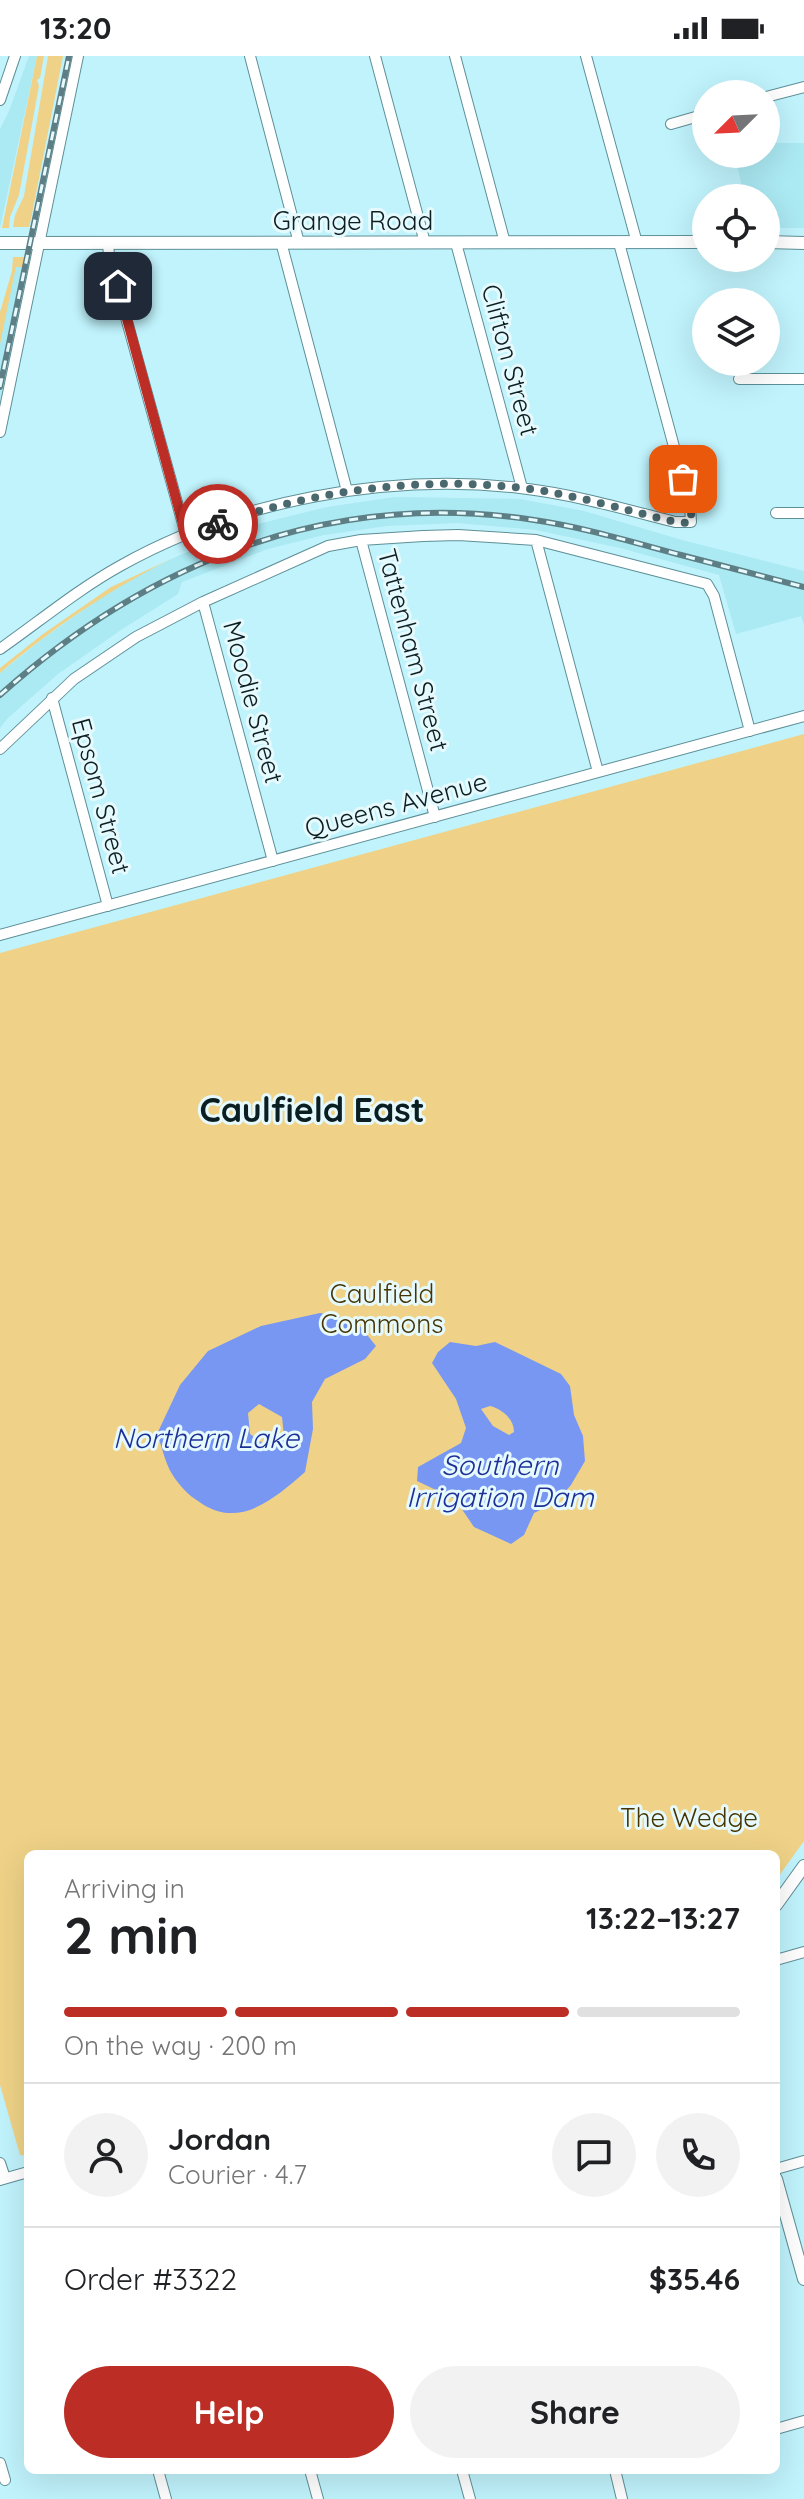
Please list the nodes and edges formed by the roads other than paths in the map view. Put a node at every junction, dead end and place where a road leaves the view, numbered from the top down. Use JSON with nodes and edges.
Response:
{"nodes":[{"id":1,"x":15,"y":56,"type":"edge"},
{"id":2,"x":78,"y":56,"type":"edge"},
{"id":3,"x":250,"y":56,"type":"edge"},
{"id":4,"x":375,"y":56,"type":"edge"},
{"id":5,"x":455,"y":56,"type":"edge"},
{"id":6,"x":586,"y":56,"type":"edge"},
{"id":7,"x":804,"y":87,"type":"edge"},
{"id":8,"x":780,"y":93,"type":"edge"},
{"id":9,"x":0,"y":100,"type":"edge"},
{"id":10,"x":692,"y":118,"type":"edge"},
{"id":11,"x":671,"y":124,"type":"dead end"},
{"id":12,"x":281,"y":242,"type":"junction"},
{"id":13,"x":692,"y":242,"type":"edge"},
{"id":14,"x":780,"y":242,"type":"edge"},
{"id":15,"x":0,"y":243,"type":"edge"},
{"id":16,"x":40,"y":243,"type":"junction"},
{"id":17,"x":108,"y":243,"type":"junction"},
{"id":18,"x":299,"y":243,"type":"junction"},
{"id":19,"x":425,"y":243,"type":"junction"},
{"id":20,"x":456,"y":243,"type":"junction"},
{"id":21,"x":505,"y":243,"type":"junction"},
{"id":22,"x":619,"y":243,"type":"junction"},
{"id":23,"x":637,"y":243,"type":"junction"},
{"id":24,"x":804,"y":243,"type":"edge"},
{"id":25,"x":739,"y":379,"type":"dead end"},
{"id":26,"x":804,"y":379,"type":"edge"},
{"id":27,"x":0,"y":432,"type":"edge"},
{"id":28,"x":522,"y":488,"type":"junction"},
{"id":29,"x":347,"y":491,"type":"junction"},
{"id":30,"x":776,"y":513,"type":"dead end"},
{"id":31,"x":804,"y":513,"type":"edge"},
{"id":32,"x":186,"y":535,"type":"junction"},
{"id":33,"x":361,"y":540,"type":"junction"},
{"id":34,"x":536,"y":540,"type":"junction"},
{"id":35,"x":203,"y":602,"type":"junction"},
{"id":36,"x":0,"y":649,"type":"edge"},
{"id":37,"x":52,"y":698,"type":"junction"},
{"id":38,"x":804,"y":716,"type":"edge"},
{"id":39,"x":750,"y":731,"type":"junction"},
{"id":40,"x":0,"y":749,"type":"edge"},
{"id":41,"x":598,"y":772,"type":"junction"},
{"id":42,"x":435,"y":817,"type":"junction"},
{"id":43,"x":273,"y":861,"type":"junction"},
{"id":44,"x":108,"y":906,"type":"junction"},
{"id":45,"x":0,"y":935,"type":"edge"},
{"id":46,"x":804,"y":1866,"type":"edge"},
{"id":47,"x":780,"y":1899,"type":"edge"},
{"id":48,"x":804,"y":1952,"type":"edge"},
{"id":49,"x":780,"y":1957,"type":"edge"},
{"id":50,"x":804,"y":2161,"type":"edge"},
{"id":51,"x":0,"y":2163,"type":"edge"},
{"id":52,"x":780,"y":2168,"type":"edge"},
{"id":53,"x":24,"y":2173,"type":"edge"},
{"id":54,"x":2,"y":2179,"type":"edge"},
{"id":55,"x":780,"y":2193,"type":"edge"},
{"id":56,"x":804,"y":2279,"type":"edge"},
{"id":57,"x":804,"y":2421,"type":"edge"},
{"id":58,"x":780,"y":2428,"type":"edge"},
{"id":59,"x":0,"y":2463,"type":"edge"},
{"id":60,"x":159,"y":2474,"type":"edge"},
{"id":61,"x":311,"y":2474,"type":"edge"},
{"id":62,"x":463,"y":2474,"type":"edge"},
{"id":63,"x":616,"y":2474,"type":"edge"},
{"id":64,"x":5,"y":2480,"type":"dead end"},
{"id":65,"x":166,"y":2499,"type":"edge"},
{"id":66,"x":318,"y":2499,"type":"edge"},
{"id":67,"x":470,"y":2499,"type":"edge"},
{"id":68,"x":622,"y":2499,"type":"edge"}],
"edges":[{"from":1,"to":9,"type":"street"},
{"from":2,"to":16,"type":"street"},
{"from":3,"to":18,"type":"street"},
{"from":4,"to":19,"type":"street"},
{"from":5,"to":21,"type":"street"},
{"from":6,"to":23,"type":"street"},
{"from":7,"to":8,"type":"street"},
{"from":10,"to":11,"type":"street"},
{"from":12,"to":17,"type":"main road","name":"Grange Road"},
{"from":12,"to":18,"type":"main road","name":"Grange Road"},
{"from":12,"to":29,"type":"street"},
{"from":13,"to":23,"type":"main road","name":"Grange Road"},
{"from":14,"to":24,"type":"main road"},
{"from":15,"to":16,"type":"main road","name":"Grange Road"},
{"from":16,"to":17,"type":"main road","name":"Grange Road"},
{"from":16,"to":27,"type":"street"},
{"from":17,"to":32,"type":"street"},
{"from":18,"to":19,"type":"main road","name":"Grange Road"},
{"from":19,"to":20,"type":"main road","name":"Grange Road"},
{"from":20,"to":21,"type":"main road","name":"Grange Road"},
{"from":20,"to":28,"type":"street","name":"Clifton Street"},
{"from":21,"to":22,"type":"main road","name":"Grange Road"},
{"from":22,"to":23,"type":"main road","name":"Grange Road"},
{"from":22,"to":28,"type":"street"},
{"from":25,"to":26,"type":"street"},
{"from":28,"to":29,"type":"street"},
{"from":29,"to":32,"type":"street"},
{"from":30,"to":31,"type":"street"},
{"from":32,"to":36,"type":"street"},
{"from":33,"to":34,"type":"street"},
{"from":33,"to":35,"type":"street"},
{"from":33,"to":42,"type":"street","name":"Tattenham Street"},
{"from":34,"to":39,"type":"street"},
{"from":34,"to":41,"type":"street"},
{"from":35,"to":37,"type":"street"},
{"from":35,"to":43,"type":"street","name":"Moodie Street"},
{"from":37,"to":40,"type":"street"},
{"from":37,"to":44,"type":"street","name":"Epsom Street"},
{"from":38,"to":39,"type":"street","name":"Queens Avenue"},
{"from":39,"to":41,"type":"street","name":"Queens Avenue"},
{"from":41,"to":42,"type":"street","name":"Queens Avenue"},
{"from":42,"to":43,"type":"street","name":"Queens Avenue"},
{"from":43,"to":44,"type":"street","name":"Queens Avenue"},
{"from":44,"to":45,"type":"street","name":"Queens Avenue"},
{"from":46,"to":47,"type":"main road"},
{"from":48,"to":49,"type":"street"},
{"from":50,"to":52,"type":"street"},
{"from":51,"to":54,"type":"street"},
{"from":53,"to":54,"type":"street"},
{"from":55,"to":56,"type":"main road"},
{"from":57,"to":58,"type":"street"},
{"from":59,"to":64,"type":"street"},
{"from":60,"to":65,"type":"street"},
{"from":61,"to":66,"type":"street"},
{"from":62,"to":67,"type":"street"},
{"from":63,"to":68,"type":"street"}]}
